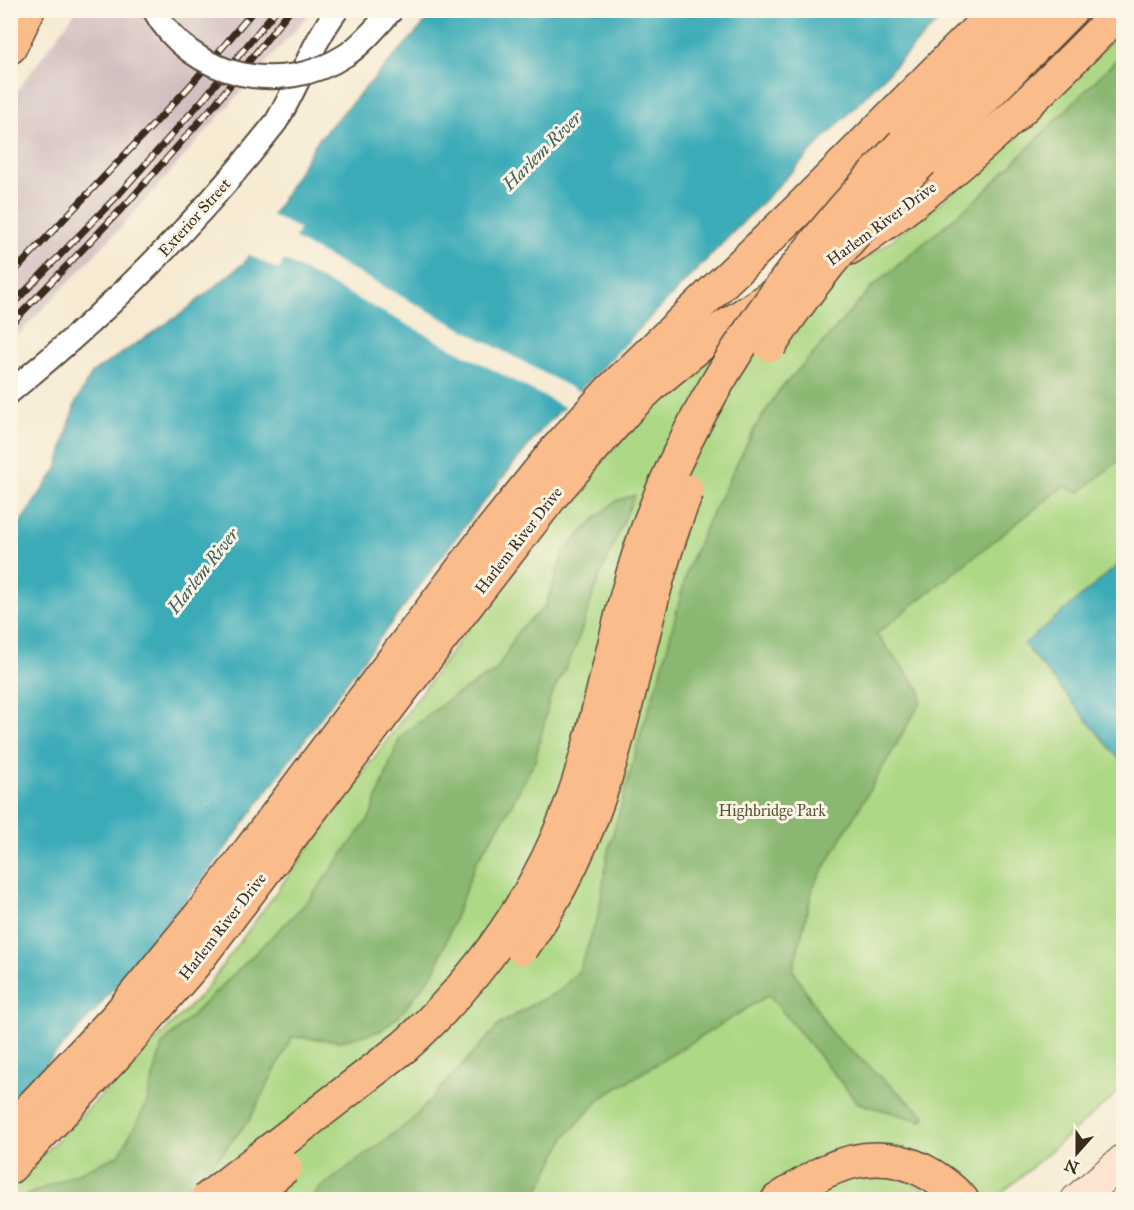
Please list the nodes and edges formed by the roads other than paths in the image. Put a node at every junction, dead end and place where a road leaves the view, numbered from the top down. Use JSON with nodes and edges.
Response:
{"nodes":[{"id":1,"x":28,"y":10,"type":"edge"},
{"id":2,"x":154,"y":10,"type":"edge"},
{"id":3,"x":338,"y":10,"type":"edge"},
{"id":4,"x":392,"y":10,"type":"edge"},
{"id":5,"x":997,"y":10,"type":"edge"},
{"id":6,"x":1036,"y":10,"type":"edge"},
{"id":7,"x":1071,"y":10,"type":"edge"},
{"id":8,"x":1121,"y":10,"type":"edge"},
{"id":9,"x":10,"y":47,"type":"edge"},
{"id":10,"x":912,"y":152,"type":"junction"},
{"id":11,"x":10,"y":392,"type":"edge"},
{"id":12,"x":10,"y":1130,"type":"edge"},
{"id":13,"x":1124,"y":1160,"type":"edge"},
{"id":14,"x":10,"y":1167,"type":"edge"},
{"id":15,"x":206,"y":1200,"type":"edge"},
{"id":16,"x":244,"y":1200,"type":"edge"},
{"id":17,"x":778,"y":1200,"type":"edge"},
{"id":18,"x":962,"y":1200,"type":"edge"},
{"id":19,"x":1077,"y":1200,"type":"edge"}],
"edges":[{"from":1,"to":9,"type":"highway"},
{"from":2,"to":4,"type":"street","bridge":true},
{"from":3,"to":11,"type":"street","name":"Exterior Street"},
{"from":5,"to":12,"type":"highway","name":"Harlem River Drive"},
{"from":6,"to":10,"type":"highway"},
{"from":7,"to":10,"type":"highway"},
{"from":8,"to":14,"type":"highway","name":"Harlem River Drive"},
{"from":10,"to":15,"type":"highway","bridge":true},
{"from":10,"to":16,"type":"highway","bridge":true},
{"from":13,"to":19,"type":"main road"},
{"from":17,"to":18,"type":"highway"}]}
